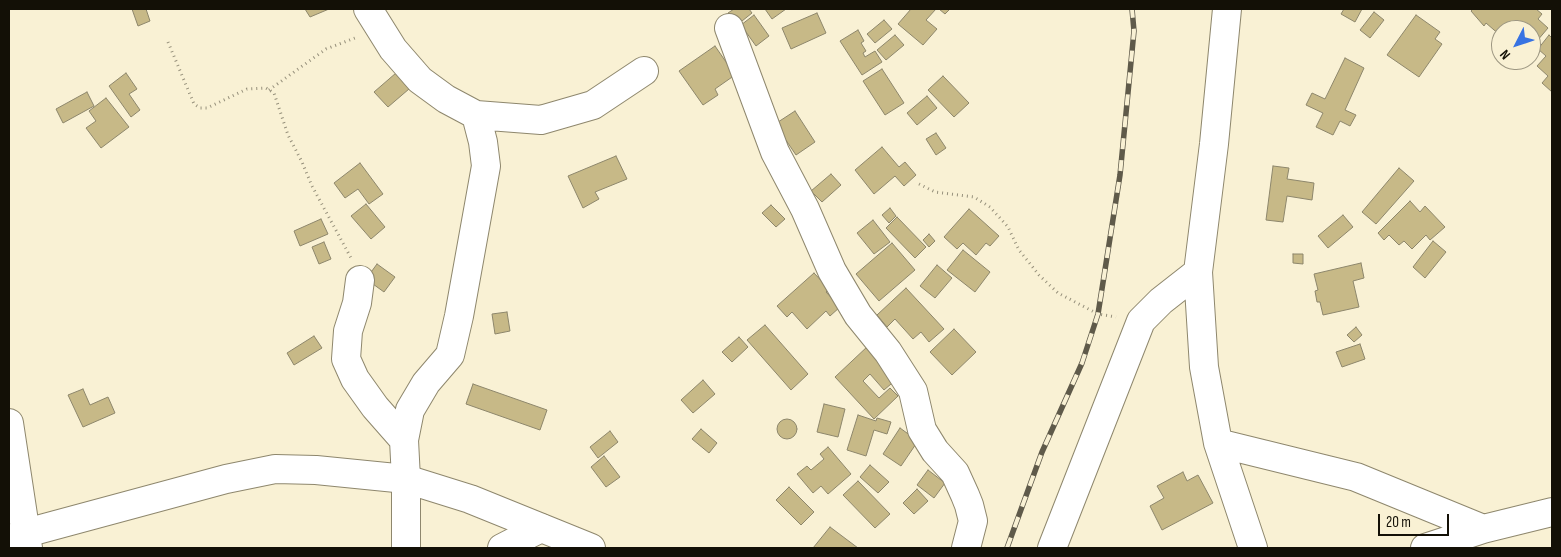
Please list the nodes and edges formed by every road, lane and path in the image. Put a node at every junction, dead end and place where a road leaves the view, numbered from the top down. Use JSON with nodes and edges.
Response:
{"nodes":[{"id":1,"x":1227,"y":9,"type":"edge"},
{"id":2,"x":373,"y":17,"type":"edge"},
{"id":3,"x":729,"y":28,"type":"dead end"},
{"id":4,"x":168,"y":42,"type":"dead end"},
{"id":5,"x":644,"y":71,"type":"dead end"},
{"id":6,"x":269,"y":90,"type":"junction"},
{"id":7,"x":476,"y":115,"type":"junction"},
{"id":8,"x":919,"y":184,"type":"dead end"},
{"id":9,"x":1198,"y":272,"type":"junction"},
{"id":10,"x":360,"y":280,"type":"joint"},
{"id":11,"x":1142,"y":322,"type":"junction"},
{"id":12,"x":9,"y":423,"type":"edge"},
{"id":13,"x":404,"y":440,"type":"junction"},
{"id":14,"x":1218,"y":443,"type":"junction"},
{"id":15,"x":406,"y":478,"type":"junction"},
{"id":16,"x":1552,"y":512,"type":"edge"},
{"id":17,"x":541,"y":528,"type":"junction"},
{"id":18,"x":1483,"y":529,"type":"junction"},
{"id":19,"x":21,"y":541,"type":"edge"},
{"id":20,"x":406,"y":548,"type":"edge"},
{"id":21,"x":502,"y":548,"type":"edge"},
{"id":22,"x":591,"y":548,"type":"edge"},
{"id":23,"x":966,"y":548,"type":"edge"},
{"id":24,"x":1052,"y":548,"type":"edge"},
{"id":25,"x":1253,"y":548,"type":"edge"},
{"id":26,"x":1425,"y":548,"type":"edge"}],
"edges":[{"from":1,"to":9,"type":"street"},
{"from":2,"to":6,"type":"path"},
{"from":2,"to":7,"type":"street"},
{"from":3,"to":23,"type":"street"},
{"from":4,"to":6,"type":"path"},
{"from":5,"to":7,"type":"street"},
{"from":6,"to":10,"type":"path"},
{"from":7,"to":13,"type":"street"},
{"from":8,"to":11,"type":"path"},
{"from":9,"to":11,"type":"street"},
{"from":9,"to":14,"type":"street"},
{"from":10,"to":13,"type":"street"},
{"from":11,"to":24,"type":"street"},
{"from":12,"to":19,"type":"street"},
{"from":13,"to":15,"type":"street"},
{"from":14,"to":18,"type":"street"},
{"from":14,"to":25,"type":"street"},
{"from":15,"to":17,"type":"street"},
{"from":15,"to":19,"type":"street"},
{"from":15,"to":20,"type":"street"},
{"from":16,"to":18,"type":"street"},
{"from":17,"to":21,"type":"street"},
{"from":17,"to":22,"type":"street"},
{"from":18,"to":26,"type":"street"}]}
